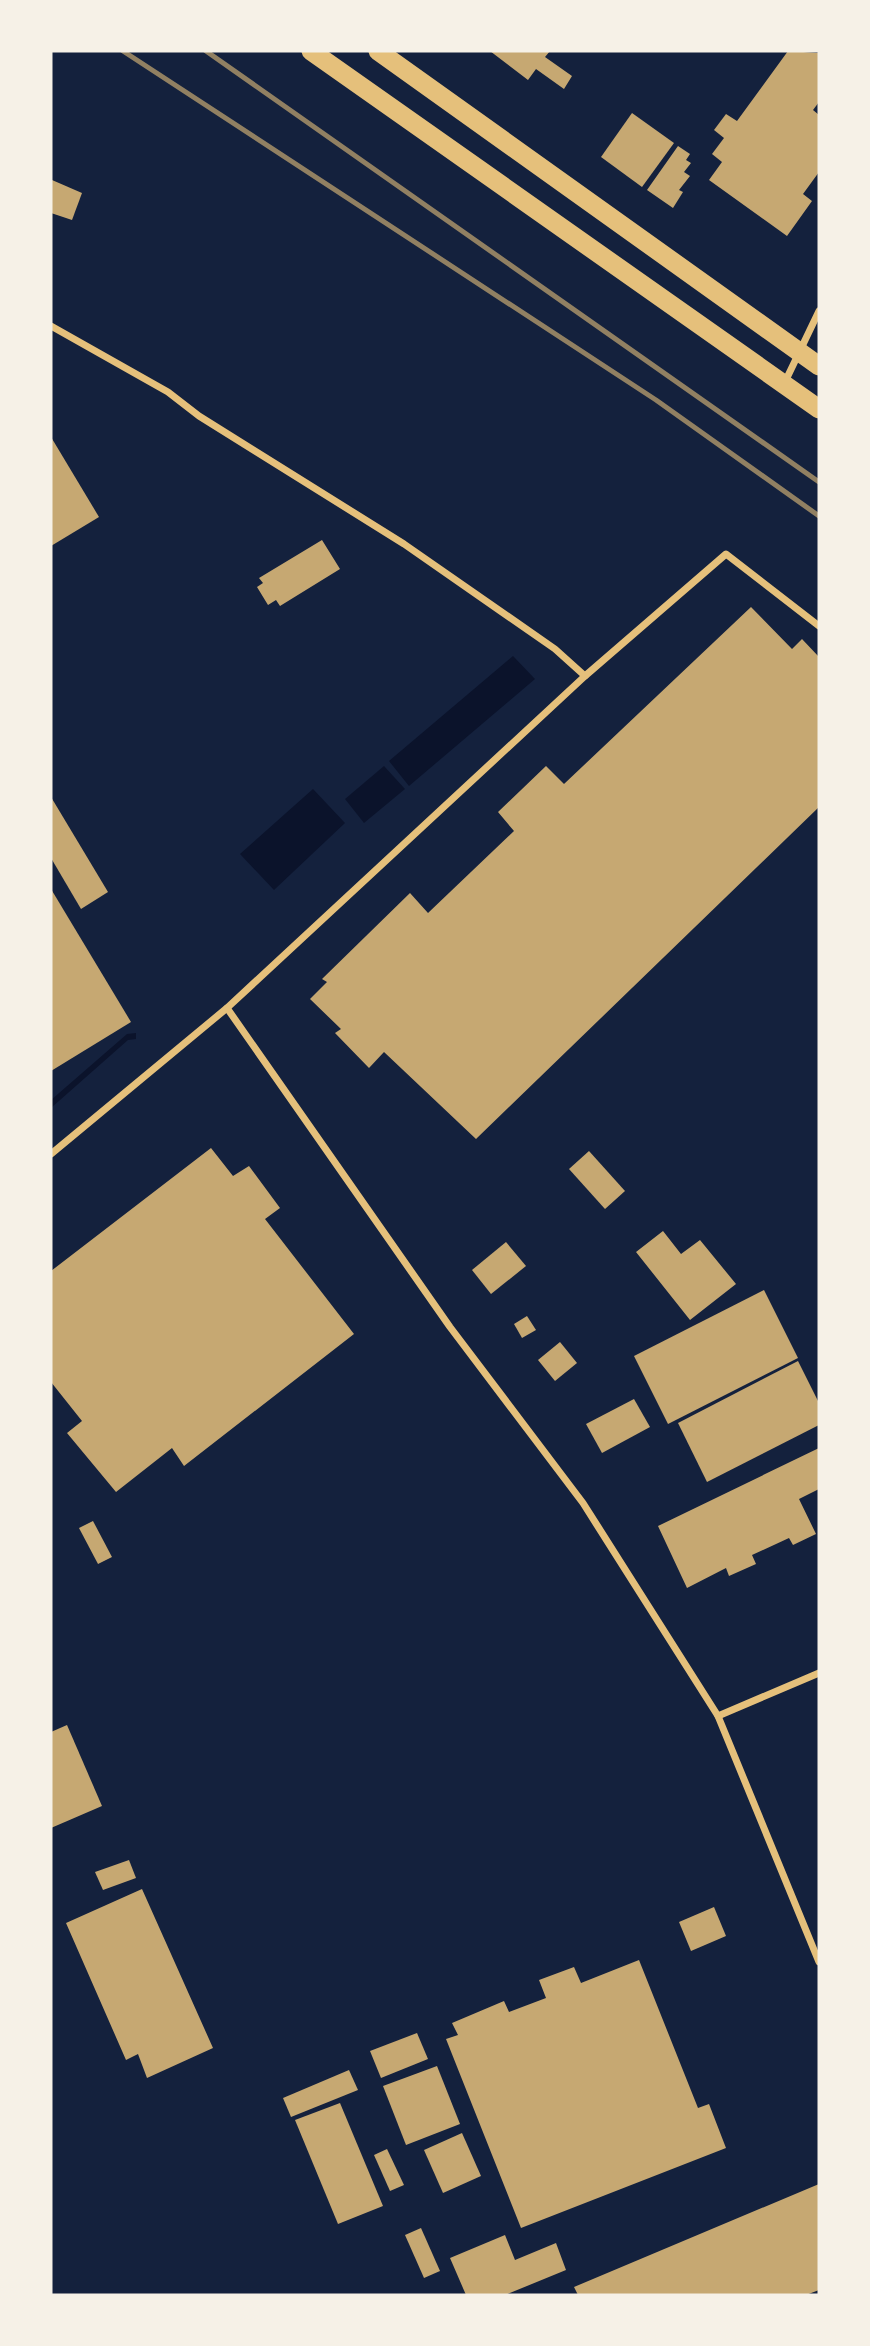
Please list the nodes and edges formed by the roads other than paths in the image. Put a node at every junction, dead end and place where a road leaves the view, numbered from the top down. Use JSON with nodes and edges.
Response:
{"nodes":[{"id":1,"x":311,"y":51,"type":"edge"},
{"id":2,"x":377,"y":51,"type":"edge"},
{"id":3,"x":819,"y":311,"type":"edge"},
{"id":4,"x":51,"y":326,"type":"edge"},
{"id":5,"x":799,"y":352,"type":"junction"},
{"id":6,"x":819,"y":366,"type":"edge"},
{"id":7,"x":784,"y":385,"type":"junction"},
{"id":8,"x":819,"y":409,"type":"edge"},
{"id":9,"x":819,"y":626,"type":"edge"},
{"id":10,"x":586,"y":676,"type":"junction"},
{"id":11,"x":227,"y":1008,"type":"junction"},
{"id":12,"x":51,"y":1154,"type":"edge"},
{"id":13,"x":819,"y":1672,"type":"edge"},
{"id":14,"x":718,"y":1716,"type":"junction"},
{"id":15,"x":819,"y":1962,"type":"edge"}],
"edges":[{"from":1,"to":7,"type":"highway"},
{"from":2,"to":5,"type":"highway"},
{"from":3,"to":5,"type":"street"},
{"from":4,"to":10,"type":"street"},
{"from":5,"to":6,"type":"highway"},
{"from":5,"to":7,"type":"street"},
{"from":7,"to":8,"type":"highway"},
{"from":9,"to":10,"type":"street"},
{"from":10,"to":11,"type":"street"},
{"from":11,"to":12,"type":"street"},
{"from":11,"to":14,"type":"street"},
{"from":13,"to":14,"type":"street"},
{"from":14,"to":15,"type":"street"}]}
